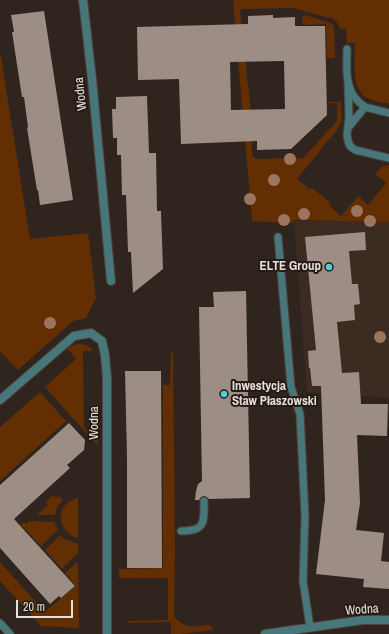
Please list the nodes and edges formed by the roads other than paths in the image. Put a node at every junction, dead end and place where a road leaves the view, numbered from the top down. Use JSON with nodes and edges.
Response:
{"nodes":[{"id":1,"x":83,"y":0,"type":"edge"},
{"id":2,"x":346,"y":49,"type":"dead end"},
{"id":3,"x":348,"y":82,"type":"junction"},
{"id":4,"x":366,"y":107,"type":"junction"},
{"id":5,"x":389,"y":113,"type":"edge"},
{"id":6,"x":348,"y":129,"type":"junction"},
{"id":7,"x":389,"y":158,"type":"edge"},
{"id":8,"x":278,"y":237,"type":"dead end"},
{"id":9,"x":111,"y":281,"type":"dead end"},
{"id":10,"x":0,"y":400,"type":"edge"},
{"id":11,"x":204,"y":501,"type":"dead end"},
{"id":12,"x":181,"y":531,"type":"dead end"},
{"id":13,"x":389,"y":620,"type":"edge"},
{"id":14,"x":0,"y":623,"type":"edge"},
{"id":15,"x":310,"y":628,"type":"junction"},
{"id":16,"x":10,"y":634,"type":"edge"},
{"id":17,"x":107,"y":634,"type":"edge"},
{"id":18,"x":265,"y":634,"type":"edge"}],
"edges":[{"from":1,"to":9,"type":"street","name":"Wodna"},
{"from":2,"to":3,"type":"lane"},
{"from":3,"to":4,"type":"lane"},
{"from":3,"to":6,"type":"lane"},
{"from":4,"to":5,"type":"lane"},
{"from":4,"to":6,"type":"lane"},
{"from":6,"to":7,"type":"lane"},
{"from":8,"to":15,"type":"lane"},
{"from":10,"to":17,"type":"street","name":"Wodna"},
{"from":11,"to":12,"type":"lane"},
{"from":13,"to":15,"type":"street","name":"Wodna"},
{"from":14,"to":16,"type":"lane"},
{"from":15,"to":18,"type":"street","name":"Wodna"}]}
